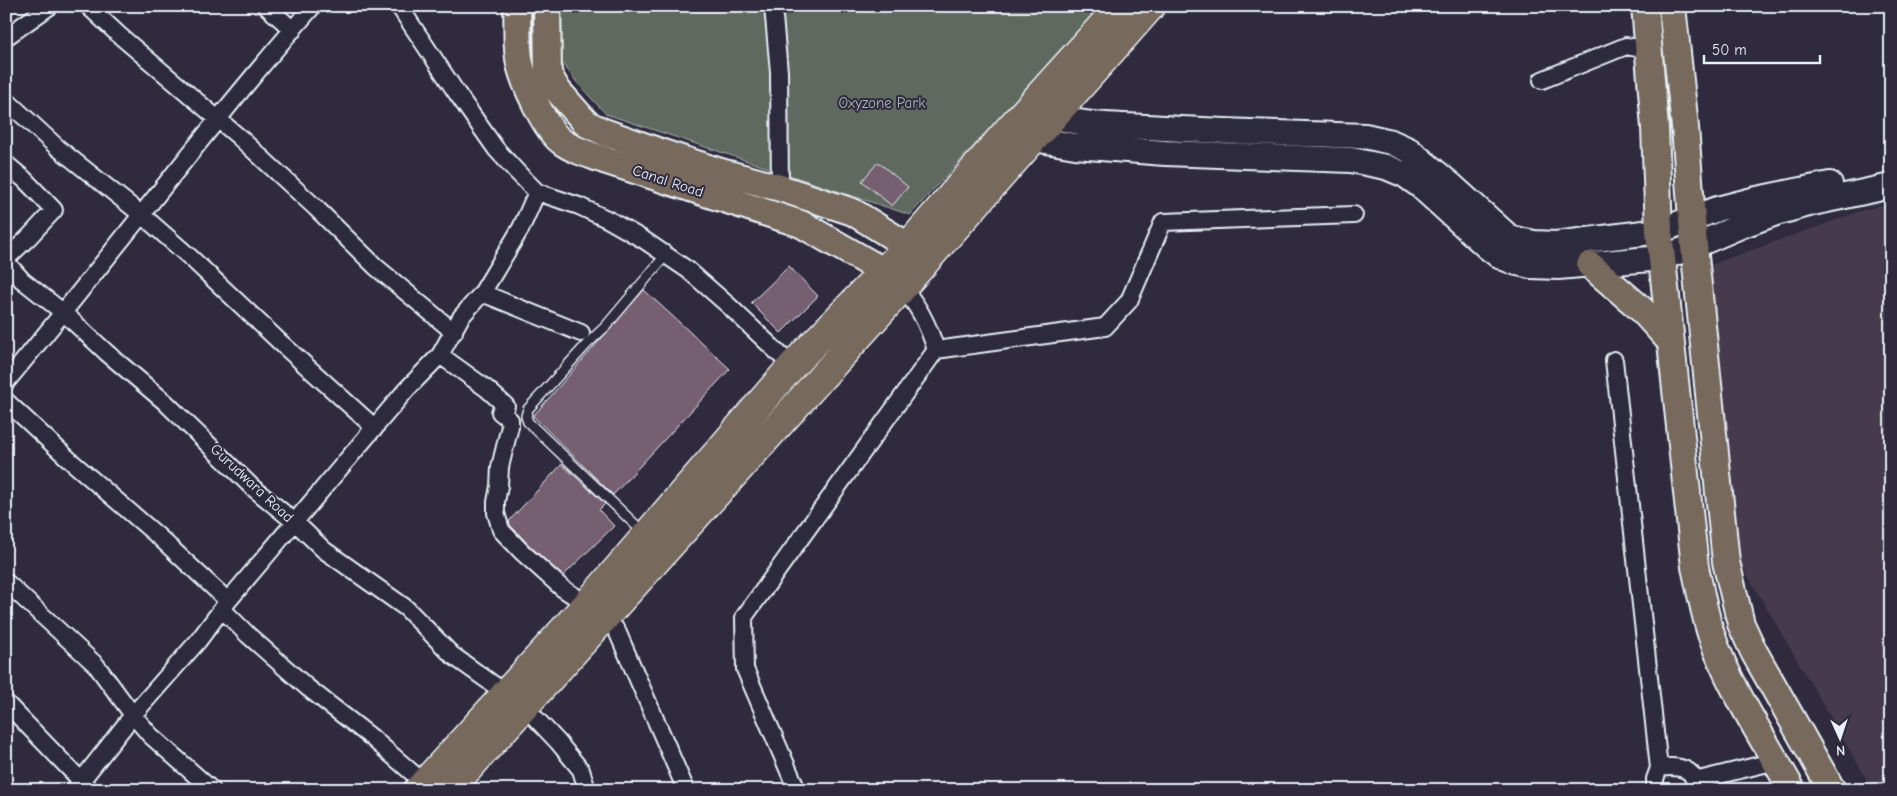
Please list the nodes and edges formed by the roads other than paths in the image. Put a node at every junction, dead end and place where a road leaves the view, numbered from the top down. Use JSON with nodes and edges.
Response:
{"nodes":[{"id":1,"x":50,"y":6,"type":"edge"},
{"id":2,"x":88,"y":6,"type":"edge"},
{"id":3,"x":266,"y":6,"type":"edge"},
{"id":4,"x":313,"y":6,"type":"edge"},
{"id":5,"x":399,"y":6,"type":"edge"},
{"id":6,"x":517,"y":6,"type":"edge"},
{"id":7,"x":547,"y":6,"type":"edge"},
{"id":8,"x":774,"y":6,"type":"edge"},
{"id":9,"x":1120,"y":6,"type":"edge"},
{"id":10,"x":1151,"y":6,"type":"edge"},
{"id":11,"x":1645,"y":6,"type":"edge"},
{"id":12,"x":1672,"y":6,"type":"edge"},
{"id":13,"x":293,"y":30,"type":"junction"},
{"id":14,"x":6,"y":37,"type":"edge"},
{"id":15,"x":1649,"y":50,"type":"junction"},
{"id":16,"x":1542,"y":80,"type":"dead end"},
{"id":17,"x":6,"y":100,"type":"edge"},
{"id":18,"x":1041,"y":111,"type":"junction"},
{"id":19,"x":216,"y":119,"type":"junction"},
{"id":20,"x":1009,"y":129,"type":"junction"},
{"id":21,"x":1034,"y":139,"type":"junction"},
{"id":22,"x":6,"y":164,"type":"edge"},
{"id":23,"x":1891,"y":172,"type":"edge"},
{"id":24,"x":1891,"y":186,"type":"edge"},
{"id":25,"x":780,"y":188,"type":"junction"},
{"id":26,"x":537,"y":192,"type":"junction"},
{"id":27,"x":142,"y":215,"type":"junction"},
{"id":28,"x":1354,"y":215,"type":"dead end"},
{"id":29,"x":1693,"y":219,"type":"junction"},
{"id":30,"x":1659,"y":231,"type":"junction"},
{"id":31,"x":1694,"y":246,"type":"junction"},
{"id":32,"x":918,"y":253,"type":"junction"},
{"id":33,"x":665,"y":256,"type":"junction"},
{"id":34,"x":1662,"y":258,"type":"junction"},
{"id":35,"x":6,"y":260,"type":"edge"},
{"id":36,"x":1590,"y":265,"type":"junction"},
{"id":37,"x":893,"y":280,"type":"junction"},
{"id":38,"x":482,"y":293,"type":"junction"},
{"id":39,"x":64,"y":313,"type":"junction"},
{"id":40,"x":454,"y":332,"type":"junction"},
{"id":41,"x":581,"y":333,"type":"dead end"},
{"id":42,"x":1670,"y":342,"type":"junction"},
{"id":43,"x":936,"y":350,"type":"junction"},
{"id":44,"x":440,"y":355,"type":"junction"},
{"id":45,"x":1614,"y":360,"type":"dead end"},
{"id":46,"x":792,"y":366,"type":"junction"},
{"id":47,"x":6,"y":382,"type":"edge"},
{"id":48,"x":6,"y":401,"type":"edge"},
{"id":49,"x":375,"y":428,"type":"junction"},
{"id":50,"x":296,"y":523,"type":"junction"},
{"id":51,"x":647,"y":535,"type":"junction"},
{"id":52,"x":6,"y":582,"type":"edge"},
{"id":53,"x":225,"y":605,"type":"junction"},
{"id":54,"x":596,"y":610,"type":"junction"},
{"id":55,"x":515,"y":700,"type":"junction"},
{"id":56,"x":6,"y":703,"type":"edge"},
{"id":57,"x":133,"y":715,"type":"junction"},
{"id":58,"x":1776,"y":761,"type":"junction"},
{"id":59,"x":1659,"y":768,"type":"junction"},
{"id":60,"x":1695,"y":786,"type":"edge"},
{"id":61,"x":82,"y":787,"type":"edge"},
{"id":62,"x":430,"y":787,"type":"edge"},
{"id":63,"x":212,"y":790,"type":"edge"},
{"id":64,"x":587,"y":790,"type":"edge"},
{"id":65,"x":686,"y":790,"type":"edge"},
{"id":66,"x":797,"y":790,"type":"edge"},
{"id":67,"x":1655,"y":790,"type":"edge"},
{"id":68,"x":1792,"y":790,"type":"edge"},
{"id":69,"x":1832,"y":790,"type":"edge"}],
"edges":[{"from":1,"to":14,"type":"street"},
{"from":2,"to":19,"type":"street"},
{"from":3,"to":13,"type":"street"},
{"from":4,"to":13,"type":"street"},
{"from":5,"to":26,"type":"street"},
{"from":6,"to":37,"type":"main road","name":"Canal Road"},
{"from":7,"to":25,"type":"main road","name":"Canal Road"},
{"from":8,"to":25,"type":"street"},
{"from":9,"to":18,"type":"highway"},
{"from":10,"to":18,"type":"highway"},
{"from":11,"to":15,"type":"main road"},
{"from":12,"to":29,"type":"main road"},
{"from":13,"to":19,"type":"street"},
{"from":15,"to":16,"type":"street"},
{"from":15,"to":30,"type":"main road"},
{"from":17,"to":27,"type":"street"},
{"from":18,"to":20,"type":"highway"},
{"from":18,"to":21,"type":"highway"},
{"from":18,"to":30,"type":"street"},
{"from":19,"to":27,"type":"street"},
{"from":19,"to":40,"type":"street"},
{"from":20,"to":21,"type":"street"},
{"from":20,"to":32,"type":"highway"},
{"from":21,"to":32,"type":"highway"},
{"from":21,"to":36,"type":"street"},
{"from":22,"to":35,"type":"street"},
{"from":23,"to":29,"type":"street"},
{"from":24,"to":31,"type":"street"},
{"from":25,"to":32,"type":"main road","name":"Canal Road"},
{"from":26,"to":33,"type":"street"},
{"from":26,"to":38,"type":"street"},
{"from":27,"to":39,"type":"street"},
{"from":27,"to":49,"type":"street"},
{"from":28,"to":43,"type":"street"},
{"from":29,"to":30,"type":"street"},
{"from":29,"to":31,"type":"main road"},
{"from":30,"to":34,"type":"main road"},
{"from":31,"to":34,"type":"street"},
{"from":31,"to":69,"type":"main road"},
{"from":32,"to":37,"type":"highway"},
{"from":33,"to":46,"type":"street"},
{"from":33,"to":51,"type":"lane"},
{"from":34,"to":36,"type":"street"},
{"from":34,"to":42,"type":"main road"},
{"from":35,"to":39,"type":"street","name":"Gurudwara Road"},
{"from":36,"to":42,"type":"main road"},
{"from":37,"to":43,"type":"street"},
{"from":37,"to":46,"type":"highway"},
{"from":37,"to":54,"type":"highway"},
{"from":38,"to":40,"type":"street"},
{"from":38,"to":41,"type":"street"},
{"from":39,"to":47,"type":"street"},
{"from":39,"to":50,"type":"street","name":"Gurudwara Road"},
{"from":40,"to":44,"type":"street"},
{"from":42,"to":58,"type":"main road"},
{"from":43,"to":66,"type":"street"},
{"from":44,"to":49,"type":"street"},
{"from":44,"to":54,"type":"street"},
{"from":45,"to":59,"type":"street"},
{"from":46,"to":51,"type":"highway"},
{"from":48,"to":53,"type":"street"},
{"from":49,"to":50,"type":"street"},
{"from":50,"to":53,"type":"street"},
{"from":50,"to":55,"type":"street","name":"Gurudwara Road"},
{"from":51,"to":54,"type":"highway"},
{"from":52,"to":57,"type":"street"},
{"from":53,"to":57,"type":"street"},
{"from":53,"to":62,"type":"street"},
{"from":54,"to":55,"type":"highway"},
{"from":54,"to":65,"type":"street"},
{"from":55,"to":62,"type":"highway"},
{"from":55,"to":64,"type":"street","name":"Gurudwara Road"},
{"from":56,"to":61,"type":"street"},
{"from":57,"to":61,"type":"street"},
{"from":57,"to":63,"type":"street"},
{"from":58,"to":60,"type":"street"},
{"from":58,"to":68,"type":"main road"},
{"from":59,"to":60,"type":"street"},
{"from":59,"to":67,"type":"street"}]}
